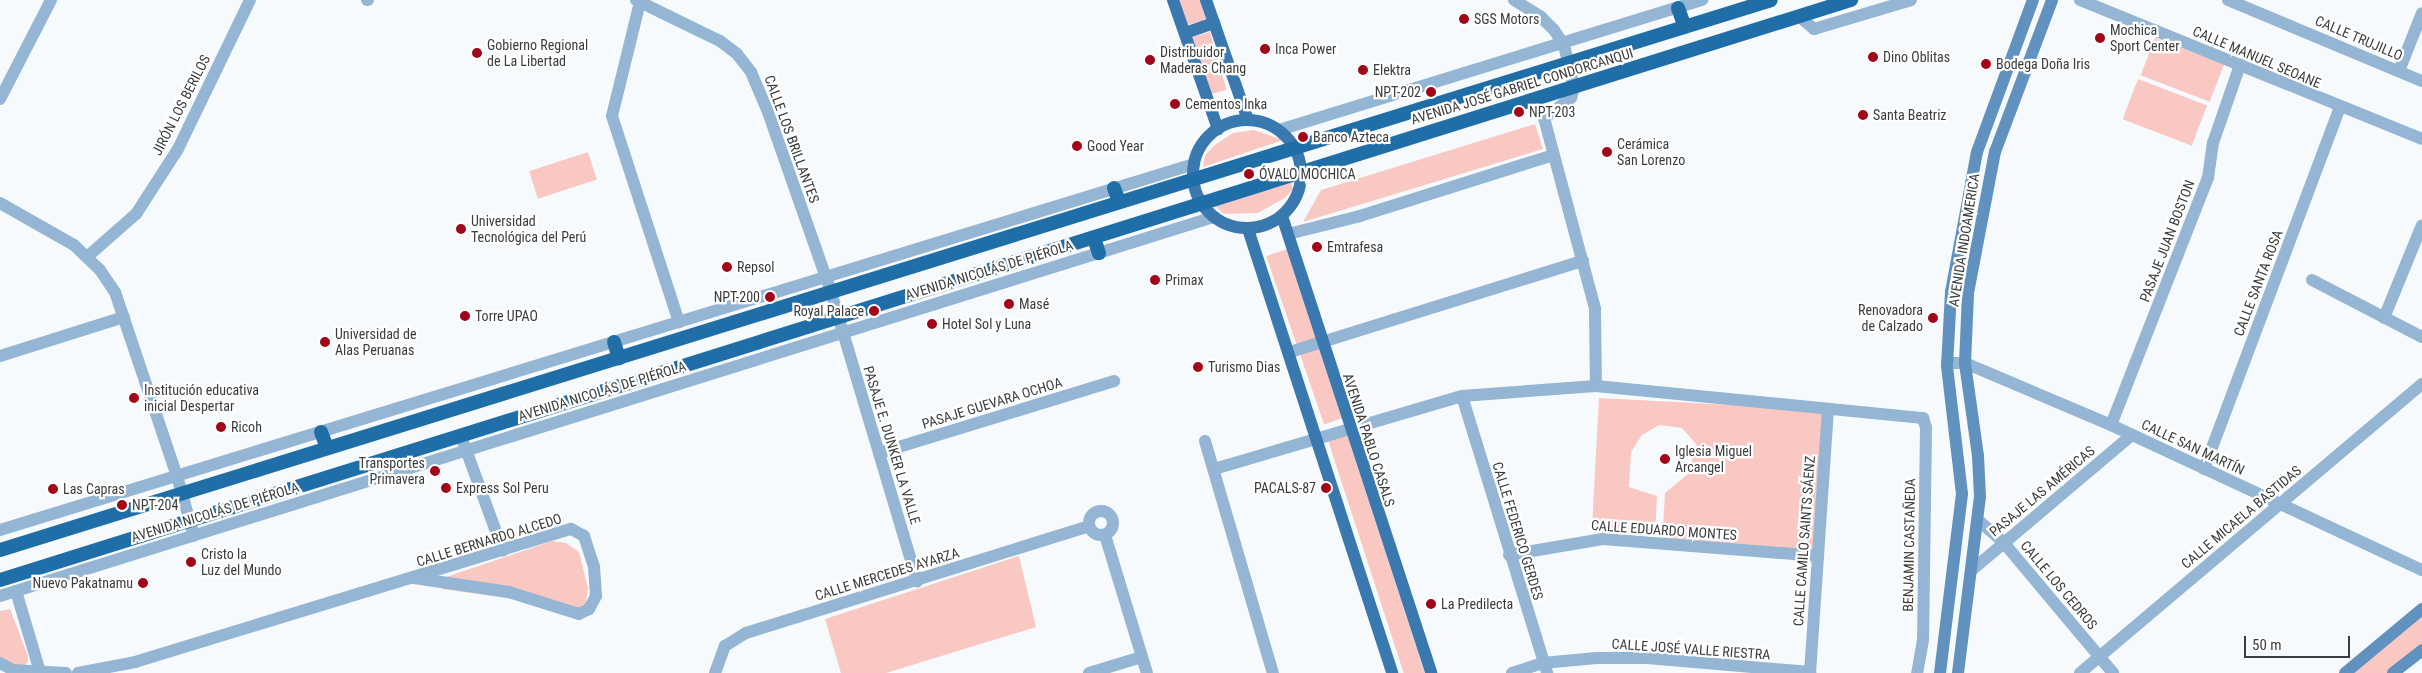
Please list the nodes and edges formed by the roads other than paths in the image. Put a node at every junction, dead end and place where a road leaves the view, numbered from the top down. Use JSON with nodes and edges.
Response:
{"nodes":[{"id":1,"x":51,"y":0,"type":"edge"},
{"id":2,"x":250,"y":0,"type":"edge"},
{"id":3,"x":1174,"y":0,"type":"edge"},
{"id":4,"x":1206,"y":0,"type":"edge"},
{"id":5,"x":1514,"y":0,"type":"edge"},
{"id":6,"x":1702,"y":0,"type":"edge"},
{"id":7,"x":1771,"y":0,"type":"edge"},
{"id":8,"x":1851,"y":0,"type":"edge"},
{"id":9,"x":1911,"y":0,"type":"edge"},
{"id":10,"x":2033,"y":0,"type":"edge"},
{"id":11,"x":2052,"y":0,"type":"edge"},
{"id":12,"x":2080,"y":0,"type":"edge"},
{"id":13,"x":2228,"y":0,"type":"edge"},
{"id":14,"x":638,"y":1,"type":"edge"},
{"id":15,"x":1678,"y":8,"type":"junction"},
{"id":16,"x":2422,"y":13,"type":"edge"},
{"id":17,"x":1799,"y":16,"type":"junction"},
{"id":18,"x":1214,"y":23,"type":"junction"},
{"id":19,"x":1685,"y":27,"type":"junction"},
{"id":20,"x":1185,"y":33,"type":"junction"},
{"id":21,"x":1564,"y":45,"type":"junction"},
{"id":22,"x":1569,"y":63,"type":"junction"},
{"id":23,"x":2240,"y":65,"type":"junction"},
{"id":24,"x":2399,"y":71,"type":"junction"},
{"id":25,"x":2422,"y":81,"type":"edge"},
{"id":26,"x":1574,"y":87,"type":"junction"},
{"id":27,"x":0,"y":99,"type":"edge"},
{"id":28,"x":2340,"y":108,"type":"junction"},
{"id":29,"x":1248,"y":120,"type":"junction"},
{"id":30,"x":1218,"y":129,"type":"junction"},
{"id":31,"x":1279,"y":130,"type":"junction"},
{"id":32,"x":2422,"y":139,"type":"edge"},
{"id":33,"x":1294,"y":148,"type":"junction"},
{"id":34,"x":1554,"y":155,"type":"junction"},
{"id":35,"x":1194,"y":164,"type":"junction"},
{"id":36,"x":1301,"y":173,"type":"junction"},
{"id":37,"x":1193,"y":179,"type":"junction"},
{"id":38,"x":1114,"y":188,"type":"junction"},
{"id":39,"x":1119,"y":202,"type":"junction"},
{"id":40,"x":0,"y":203,"type":"edge"},
{"id":41,"x":1202,"y":204,"type":"junction"},
{"id":42,"x":1282,"y":216,"type":"junction"},
{"id":43,"x":1214,"y":217,"type":"junction"},
{"id":44,"x":2422,"y":225,"type":"edge"},
{"id":45,"x":1248,"y":229,"type":"junction"},
{"id":46,"x":1288,"y":234,"type":"junction"},
{"id":47,"x":1094,"y":238,"type":"junction"},
{"id":48,"x":1100,"y":253,"type":"junction"},
{"id":49,"x":87,"y":257,"type":"junction"},
{"id":50,"x":1583,"y":261,"type":"junction"},
{"id":51,"x":825,"y":277,"type":"junction"},
{"id":52,"x":2312,"y":280,"type":"dead end"},
{"id":53,"x":831,"y":292,"type":"junction"},
{"id":54,"x":124,"y":317,"type":"junction"},
{"id":55,"x":838,"y":318,"type":"junction"},
{"id":56,"x":2384,"y":318,"type":"junction"},
{"id":57,"x":679,"y":322,"type":"junction"},
{"id":58,"x":843,"y":333,"type":"junction"},
{"id":59,"x":2422,"y":337,"type":"edge"},
{"id":60,"x":614,"y":342,"type":"junction"},
{"id":61,"x":1321,"y":342,"type":"junction"},
{"id":62,"x":1290,"y":352,"type":"junction"},
{"id":63,"x":0,"y":356,"type":"edge"},
{"id":64,"x":619,"y":358,"type":"junction"},
{"id":65,"x":1947,"y":363,"type":"junction"},
{"id":66,"x":1965,"y":363,"type":"junction"},
{"id":67,"x":1114,"y":380,"type":"dead end"},
{"id":68,"x":2422,"y":384,"type":"edge"},
{"id":69,"x":1596,"y":386,"type":"junction"},
{"id":70,"x":1462,"y":396,"type":"junction"},
{"id":71,"x":1828,"y":411,"type":"junction"},
{"id":72,"x":2111,"y":425,"type":"junction"},
{"id":73,"x":1349,"y":427,"type":"junction"},
{"id":74,"x":322,"y":432,"type":"junction"},
{"id":75,"x":2132,"y":435,"type":"junction"},
{"id":76,"x":461,"y":436,"type":"junction"},
{"id":77,"x":1317,"y":436,"type":"junction"},
{"id":78,"x":1205,"y":441,"type":"dead end"},
{"id":79,"x":327,"y":448,"type":"junction"},
{"id":80,"x":465,"y":451,"type":"junction"},
{"id":81,"x":879,"y":453,"type":"junction"},
{"id":82,"x":2204,"y":468,"type":"junction"},
{"id":83,"x":1214,"y":469,"type":"junction"},
{"id":84,"x":177,"y":476,"type":"junction"},
{"id":85,"x":183,"y":493,"type":"junction"},
{"id":86,"x":2280,"y":504,"type":"junction"},
{"id":87,"x":1978,"y":520,"type":"junction"},
{"id":88,"x":190,"y":521,"type":"junction"},
{"id":89,"x":1089,"y":526,"type":"junction"},
{"id":90,"x":0,"y":530,"type":"edge"},
{"id":91,"x":1105,"y":535,"type":"junction"},
{"id":92,"x":194,"y":536,"type":"junction"},
{"id":93,"x":2004,"y":543,"type":"junction"},
{"id":94,"x":0,"y":550,"type":"edge"},
{"id":95,"x":502,"y":551,"type":"junction"},
{"id":96,"x":1509,"y":555,"type":"junction"},
{"id":97,"x":1818,"y":556,"type":"junction"},
{"id":98,"x":1972,"y":570,"type":"junction"},
{"id":99,"x":2422,"y":570,"type":"edge"},
{"id":100,"x":414,"y":578,"type":"junction"},
{"id":101,"x":0,"y":580,"type":"edge"},
{"id":102,"x":917,"y":582,"type":"junction"},
{"id":103,"x":16,"y":592,"type":"junction"},
{"id":104,"x":0,"y":596,"type":"edge"},
{"id":105,"x":2422,"y":609,"type":"edge"},
{"id":106,"x":2422,"y":650,"type":"edge"},
{"id":107,"x":1142,"y":657,"type":"junction"},
{"id":108,"x":2100,"y":657,"type":"junction"},
{"id":109,"x":0,"y":663,"type":"edge"},
{"id":110,"x":1544,"y":668,"type":"edge"},
{"id":111,"x":40,"y":672,"type":"junction"},
{"id":112,"x":66,"y":673,"type":"edge"},
{"id":113,"x":78,"y":673,"type":"edge"},
{"id":114,"x":715,"y":673,"type":"edge"},
{"id":115,"x":1089,"y":673,"type":"edge"},
{"id":116,"x":1147,"y":673,"type":"edge"},
{"id":117,"x":1273,"y":673,"type":"edge"},
{"id":118,"x":1392,"y":673,"type":"edge"},
{"id":119,"x":1431,"y":673,"type":"edge"},
{"id":120,"x":1512,"y":673,"type":"edge"},
{"id":121,"x":1810,"y":673,"type":"edge"},
{"id":122,"x":1917,"y":673,"type":"edge"},
{"id":123,"x":1940,"y":673,"type":"edge"},
{"id":124,"x":1958,"y":673,"type":"edge"},
{"id":125,"x":2080,"y":673,"type":"edge"},
{"id":126,"x":2113,"y":673,"type":"edge"},
{"id":127,"x":2345,"y":673,"type":"edge"},
{"id":128,"x":2393,"y":673,"type":"edge"}],
"edges":[{"from":1,"to":27,"type":"street"},
{"from":2,"to":49,"type":"street","name":"JIRÓN LOS BERILOS"},
{"from":3,"to":20,"type":"main road"},
{"from":4,"to":18,"type":"main road"},
{"from":5,"to":21,"type":"street"},
{"from":6,"to":15,"type":"street","name":"AVENIDA JOSÉ GABRIEL CONDORCANQUI"},
{"from":7,"to":19,"type":"highway","name":"AVENIDA JOSÉ GABRIEL CONDORCANQUI"},
{"from":8,"to":17,"type":"highway","name":"AVENIDA JOSÉ GABRIEL CONDORCANQUI"},
{"from":9,"to":17,"type":"street"},
{"from":10,"to":65,"type":"main road","name":"AVENIDA INDOAMERICA"},
{"from":11,"to":66,"type":"main road","name":"AVENIDA INDOAMERICA"},
{"from":12,"to":23,"type":"street","name":"CALLE MANUEL SEOANE"},
{"from":13,"to":24,"type":"street","name":"CALLE TRUJILLO"},
{"from":14,"to":51,"type":"street","name":"CALLE LOS BRILLANTES"},
{"from":14,"to":57,"type":"street"},
{"from":15,"to":19,"type":"highway"},
{"from":15,"to":21,"type":"street","name":"AVENIDA JOSÉ GABRIEL CONDORCANQUI"},
{"from":16,"to":24,"type":"street"},
{"from":17,"to":26,"type":"highway","name":"AVENIDA JOSÉ GABRIEL CONDORCANQUI"},
{"from":18,"to":20,"type":"main road"},
{"from":18,"to":29,"type":"main road"},
{"from":19,"to":22,"type":"highway","name":"AVENIDA JOSÉ GABRIEL CONDORCANQUI"},
{"from":20,"to":30,"type":"main road"},
{"from":21,"to":22,"type":"street"},
{"from":21,"to":31,"type":"street","name":"AVENIDA JOSÉ GABRIEL CONDORCANQUI"},
{"from":22,"to":26,"type":"street"},
{"from":22,"to":33,"type":"highway","name":"AVENIDA JOSÉ GABRIEL CONDORCANQUI"},
{"from":23,"to":28,"type":"street","name":"CALLE MANUEL SEOANE"},
{"from":23,"to":72,"type":"street","name":"PASAJE JUAN BOSTON"},
{"from":24,"to":25,"type":"street","name":"CALLE TRUJILLO"},
{"from":26,"to":34,"type":"street"},
{"from":26,"to":36,"type":"highway","name":"AVENIDA JOSÉ GABRIEL CONDORCANQUI"},
{"from":28,"to":32,"type":"street","name":"CALLE MANUEL SEOANE"},
{"from":28,"to":82,"type":"street","name":"CALLE SANTA ROSA"},
{"from":29,"to":30,"type":"main road"},
{"from":29,"to":31,"type":"main road"},
{"from":30,"to":35,"type":"main road"},
{"from":31,"to":33,"type":"main road"},
{"from":33,"to":36,"type":"main road"},
{"from":33,"to":37,"type":"highway","name":"AVENIDA JOSÉ GABRIEL CONDORCANQUI"},
{"from":34,"to":46,"type":"street"},
{"from":34,"to":50,"type":"street"},
{"from":35,"to":37,"type":"main road"},
{"from":35,"to":38,"type":"street"},
{"from":36,"to":41,"type":"highway","name":"AVENIDA JOSÉ GABRIEL CONDORCANQUI"},
{"from":36,"to":42,"type":"main road"},
{"from":37,"to":39,"type":"highway","name":"AVENIDA NICOLÁS DE PIÉROLA"},
{"from":37,"to":41,"type":"main road"},
{"from":38,"to":39,"type":"highway"},
{"from":38,"to":51,"type":"street"},
{"from":39,"to":53,"type":"highway","name":"AVENIDA NICOLÁS DE PIÉROLA"},
{"from":40,"to":49,"type":"street"},
{"from":41,"to":43,"type":"main road"},
{"from":41,"to":47,"type":"highway","name":"AVENIDA NICOLÁS DE PIÉROLA"},
{"from":42,"to":45,"type":"main road"},
{"from":42,"to":46,"type":"main road","name":"AVENIDA PABLO CASALS"},
{"from":43,"to":45,"type":"main road"},
{"from":43,"to":48,"type":"street","name":"AVENIDA NICOLÁS DE PIÉROLA"},
{"from":44,"to":56,"type":"street"},
{"from":45,"to":62,"type":"main road"},
{"from":46,"to":61,"type":"main road","name":"AVENIDA PABLO CASALS"},
{"from":47,"to":48,"type":"highway"},
{"from":47,"to":55,"type":"highway","name":"AVENIDA NICOLÁS DE PIÉROLA"},
{"from":48,"to":58,"type":"street","name":"AVENIDA NICOLÁS DE PIÉROLA"},
{"from":49,"to":54,"type":"street"},
{"from":50,"to":61,"type":"street"},
{"from":50,"to":69,"type":"street"},
{"from":51,"to":53,"type":"street","name":"CALLE LOS BRILLANTES"},
{"from":51,"to":57,"type":"street"},
{"from":52,"to":56,"type":"street"},
{"from":53,"to":55,"type":"street","name":"CALLE LOS BRILLANTES"},
{"from":53,"to":64,"type":"highway","name":"AVENIDA NICOLÁS DE PIÉROLA"},
{"from":54,"to":63,"type":"street"},
{"from":54,"to":84,"type":"street"},
{"from":55,"to":58,"type":"street","name":"PASAJE E. DUNKER LA VALLE"},
{"from":55,"to":76,"type":"highway","name":"AVENIDA NICOLÁS DE PIÉROLA"},
{"from":56,"to":59,"type":"street"},
{"from":57,"to":60,"type":"street"},
{"from":58,"to":80,"type":"street","name":"AVENIDA NICOLÁS DE PIÉROLA"},
{"from":58,"to":81,"type":"street","name":"PASAJE E. DUNKER LA VALLE"},
{"from":60,"to":64,"type":"highway"},
{"from":60,"to":74,"type":"street"},
{"from":61,"to":62,"type":"street"},
{"from":61,"to":73,"type":"main road","name":"AVENIDA PABLO CASALS"},
{"from":62,"to":77,"type":"main road"},
{"from":64,"to":79,"type":"highway","name":"AVENIDA NICOLÁS DE PIÉROLA"},
{"from":65,"to":66,"type":"street","name":"CALLE SAN MARTÍN"},
{"from":65,"to":123,"type":"main road","name":"AVENIDA INDOAMERICA"},
{"from":66,"to":72,"type":"street","name":"CALLE SAN MARTÍN"},
{"from":66,"to":87,"type":"main road","name":"AVENIDA INDOAMERICA"},
{"from":67,"to":81,"type":"street","name":"PASAJE GUEVARA OCHOA"},
{"from":68,"to":86,"type":"street","name":"CALLE MICAELA BASTIDAS"},
{"from":69,"to":70,"type":"street"},
{"from":69,"to":71,"type":"street"},
{"from":70,"to":73,"type":"street"},
{"from":70,"to":96,"type":"street","name":"CALLE FEDERICO GERDES"},
{"from":71,"to":97,"type":"street","name":"CALLE CAMILO SAINTS SÁENZ"},
{"from":71,"to":122,"type":"street","name":"BENJAMIN CASTAÑEDA"},
{"from":72,"to":75,"type":"street","name":"CALLE SAN MARTÍN"},
{"from":73,"to":77,"type":"street"},
{"from":73,"to":119,"type":"main road","name":"AVENIDA PABLO CASALS"},
{"from":74,"to":79,"type":"highway"},
{"from":74,"to":84,"type":"street"},
{"from":75,"to":82,"type":"street","name":"CALLE SAN MARTÍN"},
{"from":75,"to":93,"type":"street","name":"PASAJE LAS AMÉRICAS"},
{"from":76,"to":80,"type":"street"},
{"from":76,"to":88,"type":"highway","name":"AVENIDA NICOLÁS DE PIÉROLA"},
{"from":77,"to":83,"type":"street"},
{"from":77,"to":118,"type":"main road"},
{"from":78,"to":83,"type":"street"},
{"from":79,"to":85,"type":"highway","name":"AVENIDA NICOLÁS DE PIÉROLA"},
{"from":80,"to":92,"type":"street","name":"AVENIDA NICOLÁS DE PIÉROLA"},
{"from":80,"to":95,"type":"street"},
{"from":81,"to":102,"type":"street","name":"PASAJE E. DUNKER LA VALLE"},
{"from":82,"to":86,"type":"street","name":"CALLE SAN MARTÍN"},
{"from":83,"to":117,"type":"street"},
{"from":84,"to":85,"type":"street"},
{"from":84,"to":90,"type":"street"},
{"from":85,"to":88,"type":"street"},
{"from":85,"to":94,"type":"highway","name":"AVENIDA NICOLÁS DE PIÉROLA"},
{"from":86,"to":99,"type":"street","name":"CALLE SAN MARTÍN"},
{"from":86,"to":108,"type":"street","name":"CALLE MICAELA BASTIDAS"},
{"from":87,"to":93,"type":"street","name":"CALLE LOS CEDROS"},
{"from":87,"to":98,"type":"main road","name":"AVENIDA INDOAMERICA"},
{"from":88,"to":92,"type":"street"},
{"from":88,"to":101,"type":"highway","name":"AVENIDA NICOLÁS DE PIÉROLA"},
{"from":89,"to":91,"type":"street"},
{"from":89,"to":91,"type":"street"},
{"from":89,"to":102,"type":"street","name":"CALLE MERCEDES AYARZA"},
{"from":91,"to":107,"type":"street"},
{"from":92,"to":103,"type":"street","name":"AVENIDA NICOLÁS DE PIÉROLA"},
{"from":93,"to":98,"type":"street","name":"PASAJE LAS AMÉRICAS"},
{"from":93,"to":108,"type":"street","name":"CALLE LOS CEDROS"},
{"from":95,"to":100,"type":"street","name":"CALLE BERNARDO ALCEDO"},
{"from":95,"to":100,"type":"street","name":"CALLE BERNARDO ALCEDO"},
{"from":96,"to":97,"type":"street","name":"CALLE EDUARDO MONTES"},
{"from":96,"to":110,"type":"street","name":"CALLE FEDERICO GERDES"},
{"from":97,"to":121,"type":"street","name":"CALLE CAMILO SAINTS SÁENZ"},
{"from":98,"to":124,"type":"main road","name":"AVENIDA INDOAMERICA"},
{"from":100,"to":113,"type":"street","name":"CALLE BERNARDO ALCEDO"},
{"from":102,"to":114,"type":"street","name":"CALLE MERCEDES AYARZA"},
{"from":103,"to":104,"type":"street","name":"AVENIDA NICOLÁS DE PIÉROLA"},
{"from":103,"to":111,"type":"street"},
{"from":105,"to":127,"type":"main road"},
{"from":106,"to":128,"type":"main road"},
{"from":107,"to":115,"type":"street"},
{"from":107,"to":116,"type":"street"},
{"from":108,"to":125,"type":"street","name":"CALLE MICAELA BASTIDAS"},
{"from":108,"to":126,"type":"street","name":"CALLE LOS CEDROS"},
{"from":109,"to":111,"type":"street"},
{"from":110,"to":120,"type":"street","name":"CALLE JOSÉ VALLE RIESTRA"},
{"from":110,"to":121,"type":"street","name":"CALLE JOSÉ VALLE RIESTRA"},
{"from":111,"to":112,"type":"street"}]}
